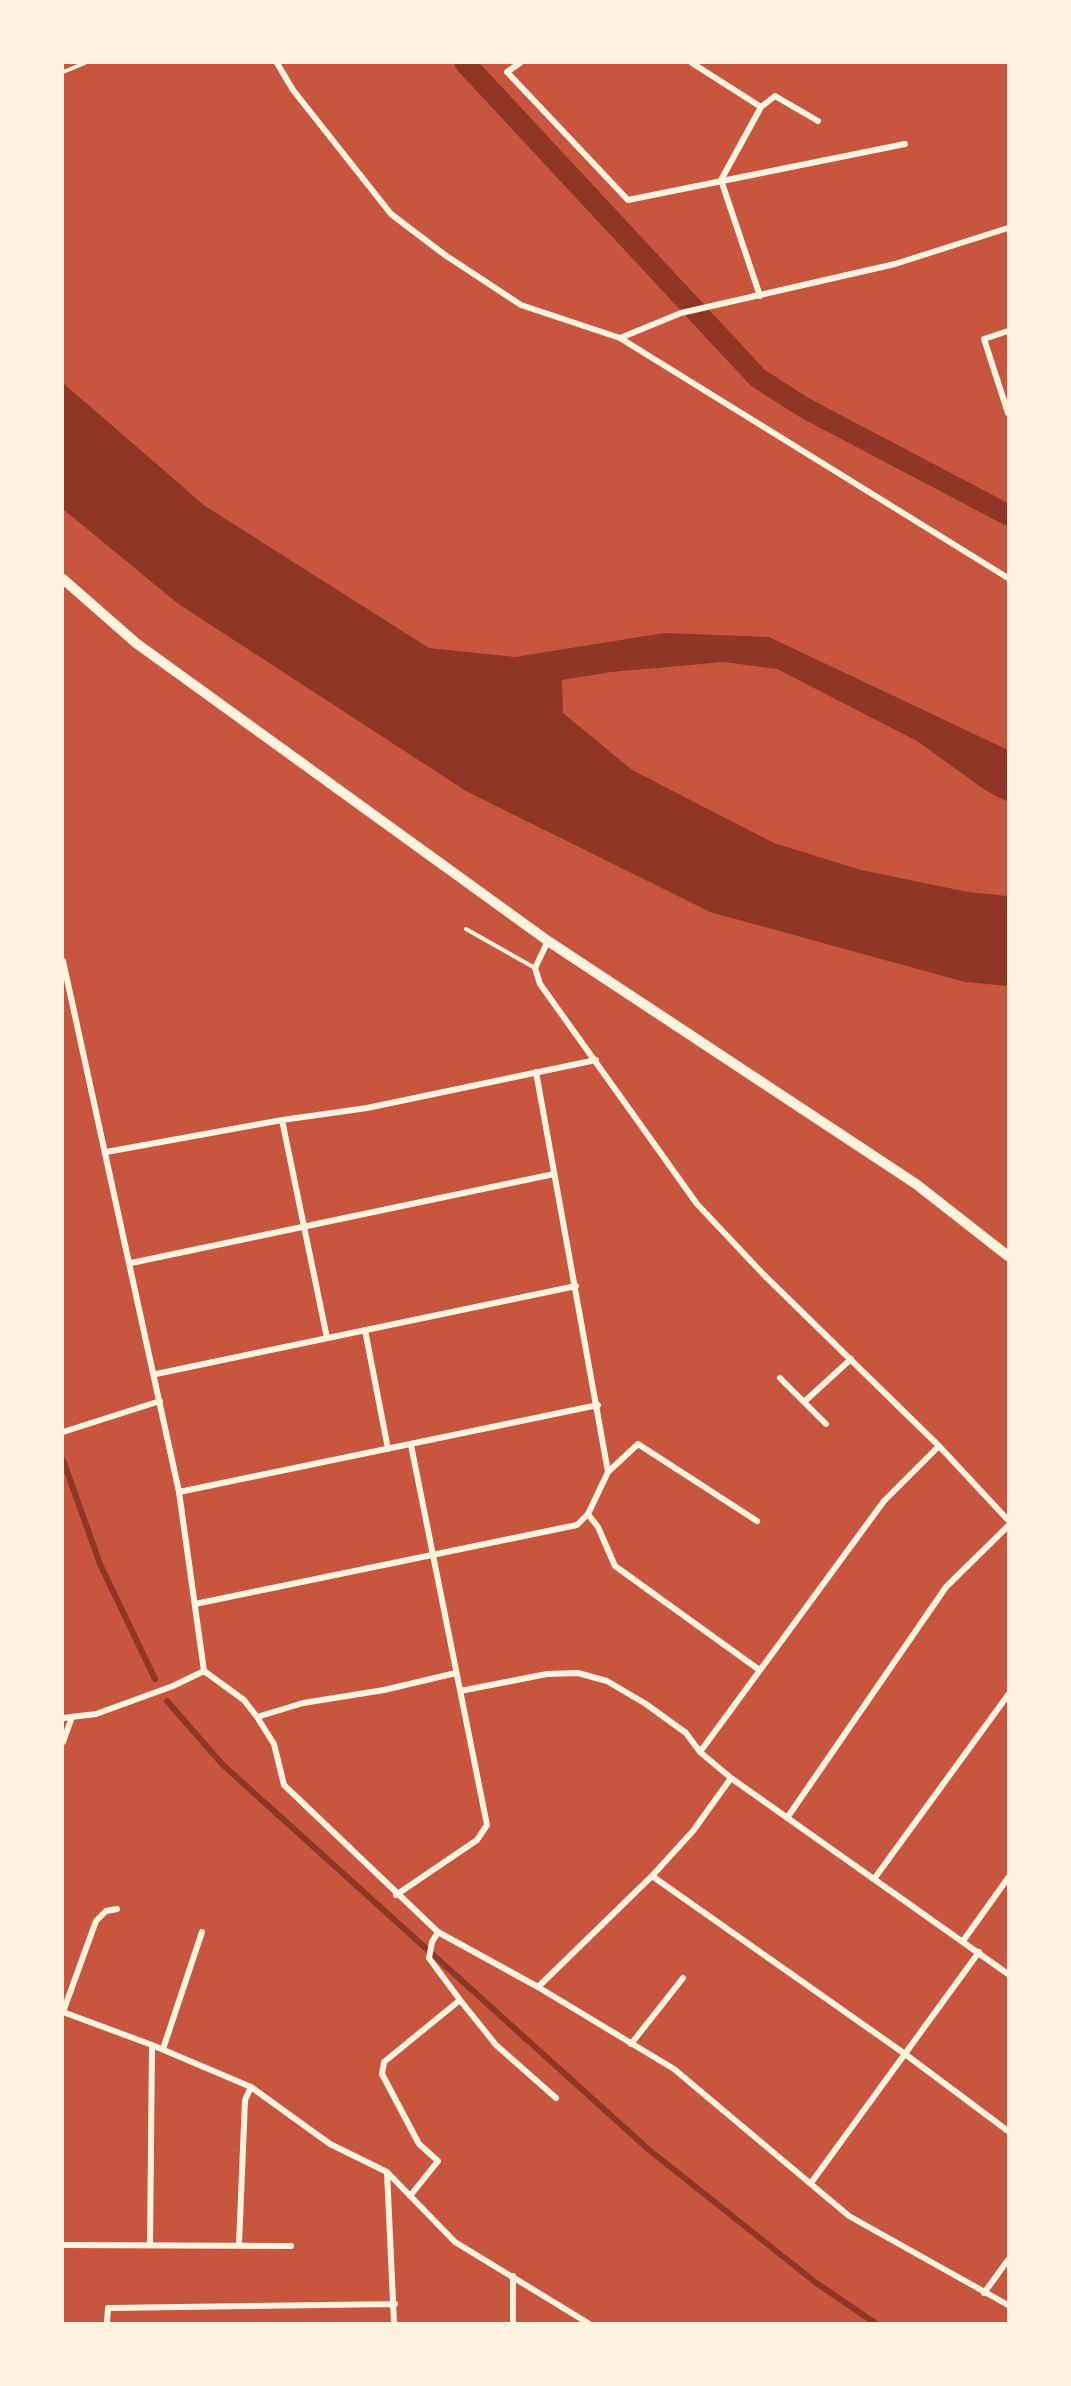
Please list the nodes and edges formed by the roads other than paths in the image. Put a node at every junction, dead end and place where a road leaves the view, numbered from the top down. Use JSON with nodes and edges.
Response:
{"nodes":[{"id":1,"x":277,"y":63,"type":"edge"},
{"id":2,"x":520,"y":63,"type":"edge"},
{"id":3,"x":692,"y":63,"type":"edge"},
{"id":4,"x":761,"y":107,"type":"junction"},
{"id":5,"x":818,"y":121,"type":"dead end"},
{"id":6,"x":905,"y":144,"type":"dead end"},
{"id":7,"x":721,"y":180,"type":"junction"},
{"id":8,"x":1008,"y":228,"type":"edge"},
{"id":9,"x":760,"y":296,"type":"junction"},
{"id":10,"x":1008,"y":331,"type":"edge"},
{"id":11,"x":620,"y":338,"type":"junction"},
{"id":12,"x":1008,"y":413,"type":"edge"},
{"id":13,"x":1008,"y":578,"type":"edge"},
{"id":14,"x":63,"y":579,"type":"edge"},
{"id":15,"x":466,"y":928,"type":"dead end"},
{"id":16,"x":548,"y":941,"type":"junction"},
{"id":17,"x":63,"y":961,"type":"edge"},
{"id":18,"x":535,"y":968,"type":"junction"},
{"id":19,"x":596,"y":1060,"type":"junction"},
{"id":20,"x":536,"y":1072,"type":"junction"},
{"id":21,"x":282,"y":1120,"type":"junction"},
{"id":22,"x":106,"y":1152,"type":"junction"},
{"id":23,"x":554,"y":1174,"type":"junction"},
{"id":24,"x":303,"y":1227,"type":"junction"},
{"id":25,"x":1008,"y":1256,"type":"edge"},
{"id":26,"x":131,"y":1263,"type":"junction"},
{"id":27,"x":576,"y":1286,"type":"junction"},
{"id":28,"x":365,"y":1330,"type":"junction"},
{"id":29,"x":327,"y":1338,"type":"junction"},
{"id":30,"x":851,"y":1359,"type":"junction"},
{"id":31,"x":156,"y":1374,"type":"junction"},
{"id":32,"x":780,"y":1378,"type":"dead end"},
{"id":33,"x":160,"y":1401,"type":"junction"},
{"id":34,"x":804,"y":1402,"type":"junction"},
{"id":35,"x":598,"y":1405,"type":"junction"},
{"id":36,"x":826,"y":1424,"type":"dead end"},
{"id":37,"x":63,"y":1432,"type":"edge"},
{"id":38,"x":411,"y":1444,"type":"junction"},
{"id":39,"x":939,"y":1446,"type":"junction"},
{"id":40,"x":388,"y":1449,"type":"junction"},
{"id":41,"x":609,"y":1472,"type":"junction"},
{"id":42,"x":179,"y":1492,"type":"junction"},
{"id":43,"x":588,"y":1514,"type":"junction"},
{"id":44,"x":1008,"y":1520,"type":"edge"},
{"id":45,"x":757,"y":1521,"type":"dead end"},
{"id":46,"x":1008,"y":1526,"type":"edge"},
{"id":47,"x":433,"y":1555,"type":"junction"},
{"id":48,"x":195,"y":1604,"type":"junction"},
{"id":49,"x":758,"y":1669,"type":"junction"},
{"id":50,"x":204,"y":1671,"type":"junction"},
{"id":51,"x":456,"y":1673,"type":"junction"},
{"id":52,"x":460,"y":1691,"type":"junction"},
{"id":53,"x":1008,"y":1695,"type":"edge"},
{"id":54,"x":72,"y":1717,"type":"junction"},
{"id":55,"x":256,"y":1717,"type":"junction"},
{"id":56,"x":63,"y":1718,"type":"edge"},
{"id":57,"x":63,"y":1742,"type":"edge"},
{"id":58,"x":700,"y":1752,"type":"junction"},
{"id":59,"x":731,"y":1778,"type":"junction"},
{"id":60,"x":787,"y":1818,"type":"junction"},
{"id":61,"x":652,"y":1876,"type":"junction"},
{"id":62,"x":1008,"y":1878,"type":"edge"},
{"id":63,"x":874,"y":1879,"type":"junction"},
{"id":64,"x":396,"y":1895,"type":"junction"},
{"id":65,"x":117,"y":1909,"type":"dead end"},
{"id":66,"x":202,"y":1932,"type":"dead end"},
{"id":67,"x":438,"y":1932,"type":"junction"},
{"id":68,"x":963,"y":1941,"type":"junction"},
{"id":69,"x":979,"y":1952,"type":"junction"},
{"id":70,"x":1008,"y":1974,"type":"edge"},
{"id":71,"x":683,"y":1978,"type":"dead end"},
{"id":72,"x":538,"y":1987,"type":"junction"},
{"id":73,"x":460,"y":2000,"type":"junction"},
{"id":74,"x":152,"y":2044,"type":"junction"},
{"id":75,"x":631,"y":2044,"type":"junction"},
{"id":76,"x":162,"y":2049,"type":"junction"},
{"id":77,"x":905,"y":2054,"type":"junction"},
{"id":78,"x":251,"y":2087,"type":"junction"},
{"id":79,"x":556,"y":2098,"type":"dead end"},
{"id":80,"x":1008,"y":2131,"type":"edge"},
{"id":81,"x":387,"y":2172,"type":"junction"},
{"id":82,"x":812,"y":2182,"type":"junction"},
{"id":83,"x":410,"y":2196,"type":"junction"},
{"id":84,"x":63,"y":2245,"type":"edge"},
{"id":85,"x":150,"y":2245,"type":"junction"},
{"id":86,"x":239,"y":2246,"type":"junction"},
{"id":87,"x":291,"y":2246,"type":"dead end"},
{"id":88,"x":1008,"y":2260,"type":"edge"},
{"id":89,"x":513,"y":2276,"type":"junction"},
{"id":90,"x":984,"y":2293,"type":"junction"},
{"id":91,"x":394,"y":2304,"type":"junction"},
{"id":92,"x":1008,"y":2305,"type":"edge"},
{"id":93,"x":107,"y":2323,"type":"edge"},
{"id":94,"x":394,"y":2323,"type":"edge"},
{"id":95,"x":513,"y":2323,"type":"edge"},
{"id":96,"x":588,"y":2323,"type":"edge"}],
"edges":[{"from":1,"to":11,"type":"street"},
{"from":2,"to":7,"type":"street"},
{"from":3,"to":4,"type":"street"},
{"from":4,"to":5,"type":"street"},
{"from":4,"to":7,"type":"street"},
{"from":6,"to":7,"type":"street"},
{"from":7,"to":9,"type":"street"},
{"from":8,"to":9,"type":"street"},
{"from":9,"to":11,"type":"street"},
{"from":10,"to":12,"type":"street"},
{"from":11,"to":13,"type":"street"},
{"from":14,"to":16,"type":"street"},
{"from":15,"to":18,"type":"lane"},
{"from":16,"to":18,"type":"street"},
{"from":16,"to":25,"type":"street"},
{"from":17,"to":22,"type":"street"},
{"from":18,"to":19,"type":"street"},
{"from":19,"to":20,"type":"street"},
{"from":19,"to":30,"type":"street"},
{"from":20,"to":21,"type":"street"},
{"from":20,"to":23,"type":"street"},
{"from":21,"to":22,"type":"street"},
{"from":21,"to":24,"type":"street"},
{"from":22,"to":26,"type":"street"},
{"from":23,"to":24,"type":"street"},
{"from":23,"to":27,"type":"street"},
{"from":24,"to":26,"type":"street"},
{"from":24,"to":29,"type":"street"},
{"from":26,"to":31,"type":"street"},
{"from":27,"to":28,"type":"street"},
{"from":27,"to":35,"type":"street"},
{"from":28,"to":29,"type":"street"},
{"from":28,"to":40,"type":"street"},
{"from":29,"to":31,"type":"street"},
{"from":30,"to":34,"type":"street"},
{"from":30,"to":39,"type":"street"},
{"from":31,"to":33,"type":"street"},
{"from":32,"to":34,"type":"street"},
{"from":33,"to":37,"type":"street"},
{"from":33,"to":42,"type":"street"},
{"from":34,"to":36,"type":"street"},
{"from":35,"to":38,"type":"street"},
{"from":35,"to":41,"type":"street"},
{"from":38,"to":40,"type":"street"},
{"from":38,"to":47,"type":"street"},
{"from":39,"to":44,"type":"street"},
{"from":39,"to":49,"type":"street"},
{"from":40,"to":42,"type":"street"},
{"from":41,"to":43,"type":"street"},
{"from":41,"to":45,"type":"street"},
{"from":42,"to":48,"type":"street"},
{"from":43,"to":47,"type":"street"},
{"from":43,"to":49,"type":"street"},
{"from":46,"to":60,"type":"street"},
{"from":47,"to":48,"type":"street"},
{"from":47,"to":51,"type":"street"},
{"from":48,"to":50,"type":"street"},
{"from":49,"to":58,"type":"street"},
{"from":50,"to":54,"type":"street"},
{"from":50,"to":55,"type":"street"},
{"from":51,"to":52,"type":"street"},
{"from":51,"to":55,"type":"street"},
{"from":52,"to":58,"type":"street"},
{"from":52,"to":64,"type":"street"},
{"from":53,"to":63,"type":"street"},
{"from":54,"to":56,"type":"street"},
{"from":54,"to":57,"type":"street"},
{"from":55,"to":64,"type":"street"},
{"from":58,"to":59,"type":"street"},
{"from":59,"to":60,"type":"street"},
{"from":59,"to":61,"type":"street"},
{"from":60,"to":63,"type":"street"},
{"from":61,"to":72,"type":"street"},
{"from":61,"to":77,"type":"street"},
{"from":62,"to":68,"type":"street"},
{"from":63,"to":68,"type":"street"},
{"from":64,"to":67,"type":"street"},
{"from":65,"to":74,"type":"street"},
{"from":66,"to":76,"type":"street"},
{"from":67,"to":72,"type":"street"},
{"from":67,"to":73,"type":"street"},
{"from":68,"to":69,"type":"street"},
{"from":69,"to":70,"type":"street"},
{"from":69,"to":77,"type":"street"},
{"from":71,"to":75,"type":"street"},
{"from":72,"to":75,"type":"street"},
{"from":73,"to":79,"type":"street"},
{"from":73,"to":83,"type":"street"},
{"from":74,"to":76,"type":"street"},
{"from":74,"to":85,"type":"street"},
{"from":75,"to":82,"type":"street"},
{"from":76,"to":78,"type":"street"},
{"from":77,"to":80,"type":"street"},
{"from":77,"to":82,"type":"street"},
{"from":78,"to":81,"type":"street"},
{"from":78,"to":86,"type":"street"},
{"from":81,"to":83,"type":"street"},
{"from":81,"to":91,"type":"street"},
{"from":82,"to":90,"type":"street"},
{"from":83,"to":89,"type":"street"},
{"from":84,"to":85,"type":"street"},
{"from":85,"to":86,"type":"street"},
{"from":86,"to":87,"type":"street"},
{"from":88,"to":90,"type":"street"},
{"from":89,"to":95,"type":"street"},
{"from":89,"to":96,"type":"street"},
{"from":90,"to":92,"type":"street"},
{"from":91,"to":93,"type":"street"},
{"from":91,"to":94,"type":"street"}]}
